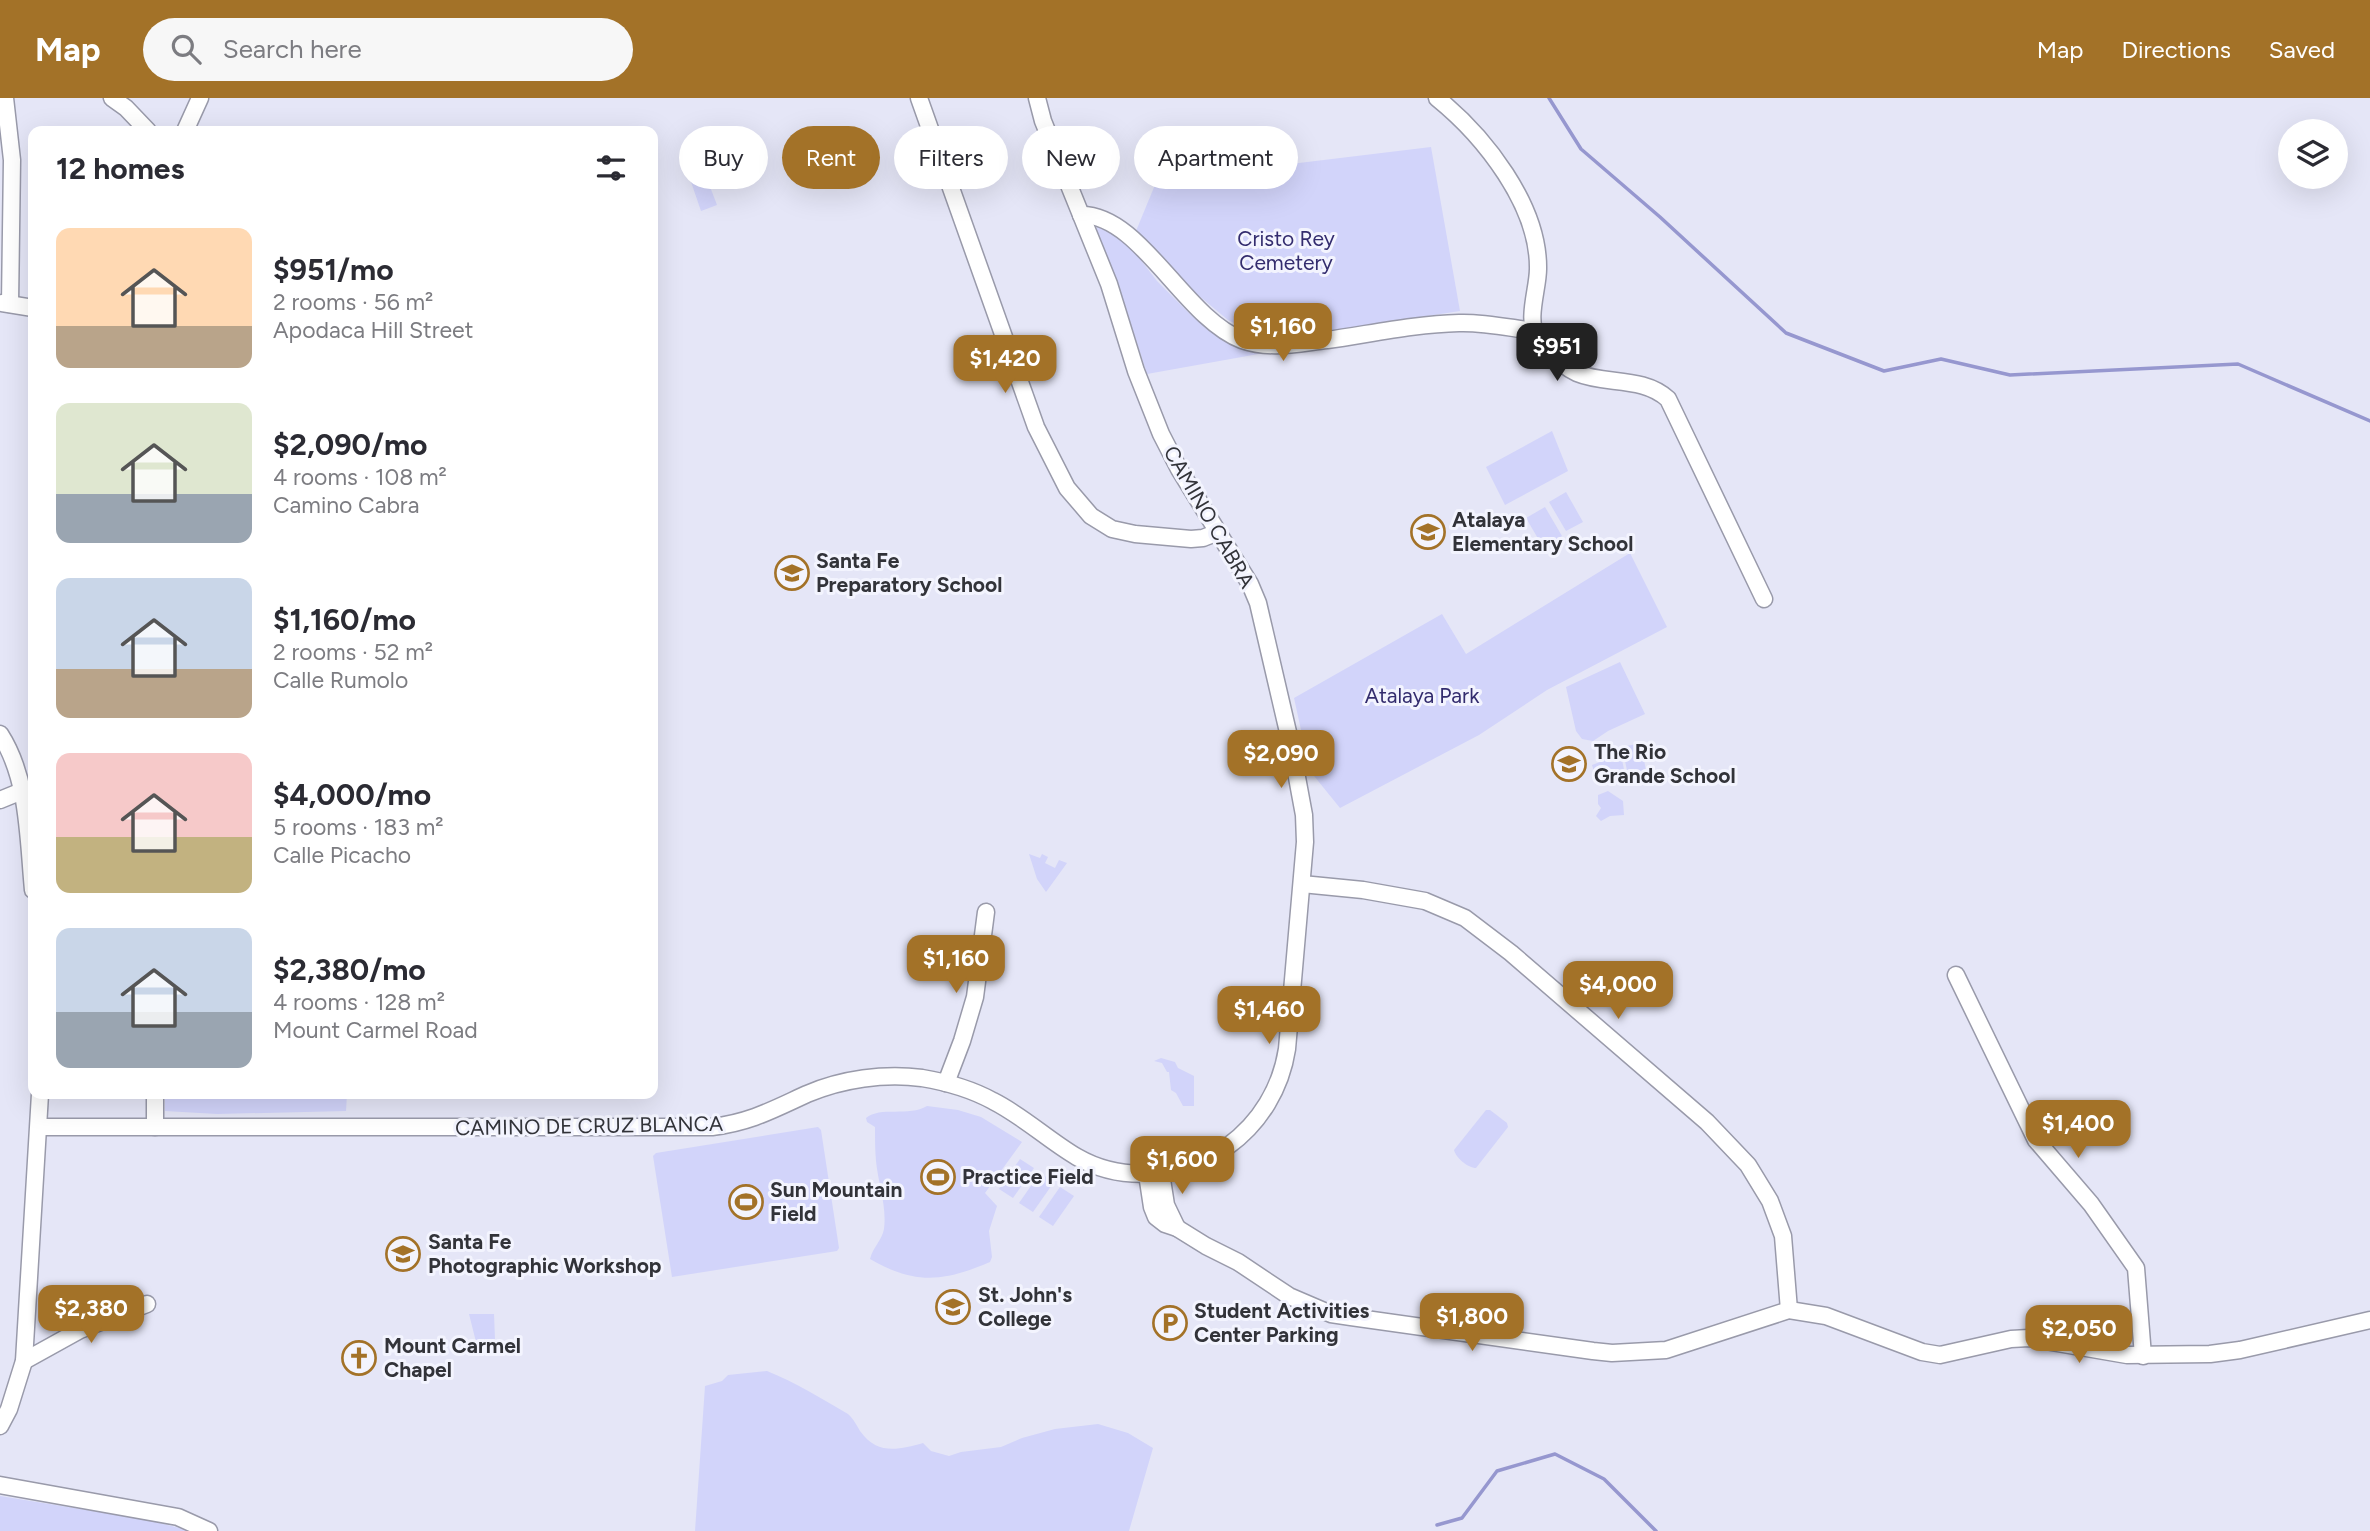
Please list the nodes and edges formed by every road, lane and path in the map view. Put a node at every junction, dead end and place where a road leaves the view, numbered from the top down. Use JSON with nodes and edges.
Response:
{"nodes":[{"id":1,"x":112,"y":98,"type":"edge"},
{"id":2,"x":200,"y":98,"type":"edge"},
{"id":3,"x":919,"y":98,"type":"edge"},
{"id":4,"x":1037,"y":98,"type":"edge"},
{"id":5,"x":1437,"y":98,"type":"edge"},
{"id":6,"x":5,"y":99,"type":"edge"},
{"id":7,"x":143,"y":126,"type":"edge"},
{"id":8,"x":187,"y":126,"type":"edge"},
{"id":9,"x":1082,"y":215,"type":"junction"},
{"id":10,"x":5,"y":303,"type":"edge"},
{"id":11,"x":28,"y":306,"type":"edge"},
{"id":12,"x":1534,"y":331,"type":"junction"},
{"id":13,"x":1218,"y":532,"type":"junction"},
{"id":14,"x":1764,"y":598,"type":"dead end"},
{"id":15,"x":0,"y":734,"type":"edge"},
{"id":16,"x":22,"y":791,"type":"junction"},
{"id":17,"x":0,"y":800,"type":"edge"},
{"id":18,"x":28,"y":845,"type":"edge"},
{"id":19,"x":1302,"y":884,"type":"junction"},
{"id":20,"x":985,"y":912,"type":"dead end"},
{"id":21,"x":1956,"y":975,"type":"dead end"},
{"id":22,"x":946,"y":1083,"type":"junction"},
{"id":23,"x":40,"y":1099,"type":"edge"},
{"id":24,"x":155,"y":1099,"type":"edge"},
{"id":25,"x":155,"y":1127,"type":"junction"},
{"id":26,"x":40,"y":1128,"type":"junction"},
{"id":27,"x":1154,"y":1173,"type":"junction"},
{"id":28,"x":147,"y":1304,"type":"dead end"},
{"id":29,"x":1789,"y":1311,"type":"junction"},
{"id":30,"x":2370,"y":1321,"type":"edge"},
{"id":31,"x":2143,"y":1356,"type":"junction"},
{"id":32,"x":24,"y":1361,"type":"junction"},
{"id":33,"x":0,"y":1426,"type":"edge"},
{"id":34,"x":0,"y":1485,"type":"edge"},
{"id":35,"x":209,"y":1531,"type":"edge"}],
"edges":[{"from":1,"to":7,"type":"street"},
{"from":2,"to":8,"type":"street"},
{"from":3,"to":13,"type":"street"},
{"from":4,"to":9,"type":"street","name":"CAMINO CABRA"},
{"from":5,"to":12,"type":"street"},
{"from":6,"to":10,"type":"street"},
{"from":9,"to":12,"type":"street"},
{"from":9,"to":13,"type":"street","name":"CAMINO CABRA"},
{"from":10,"to":11,"type":"street"},
{"from":12,"to":14,"type":"street"},
{"from":13,"to":19,"type":"street","name":"CAMINO CABRA"},
{"from":15,"to":16,"type":"street"},
{"from":16,"to":17,"type":"street"},
{"from":16,"to":18,"type":"street"},
{"from":19,"to":27,"type":"street","name":"CAMINO CABRA"},
{"from":19,"to":29,"type":"street"},
{"from":20,"to":22,"type":"street"},
{"from":21,"to":31,"type":"street"},
{"from":22,"to":25,"type":"street","name":"CAMINO DE CRUZ BLANCA"},
{"from":22,"to":27,"type":"street","name":"CAMINO DE CRUZ BLANCA"},
{"from":23,"to":26,"type":"street"},
{"from":24,"to":25,"type":"street"},
{"from":25,"to":26,"type":"street","name":"CAMINO DE CRUZ BLANCA"},
{"from":26,"to":32,"type":"street"},
{"from":27,"to":29,"type":"street"},
{"from":28,"to":32,"type":"street"},
{"from":29,"to":31,"type":"street"},
{"from":30,"to":31,"type":"street"},
{"from":32,"to":33,"type":"street"},
{"from":34,"to":35,"type":"street"}]}
